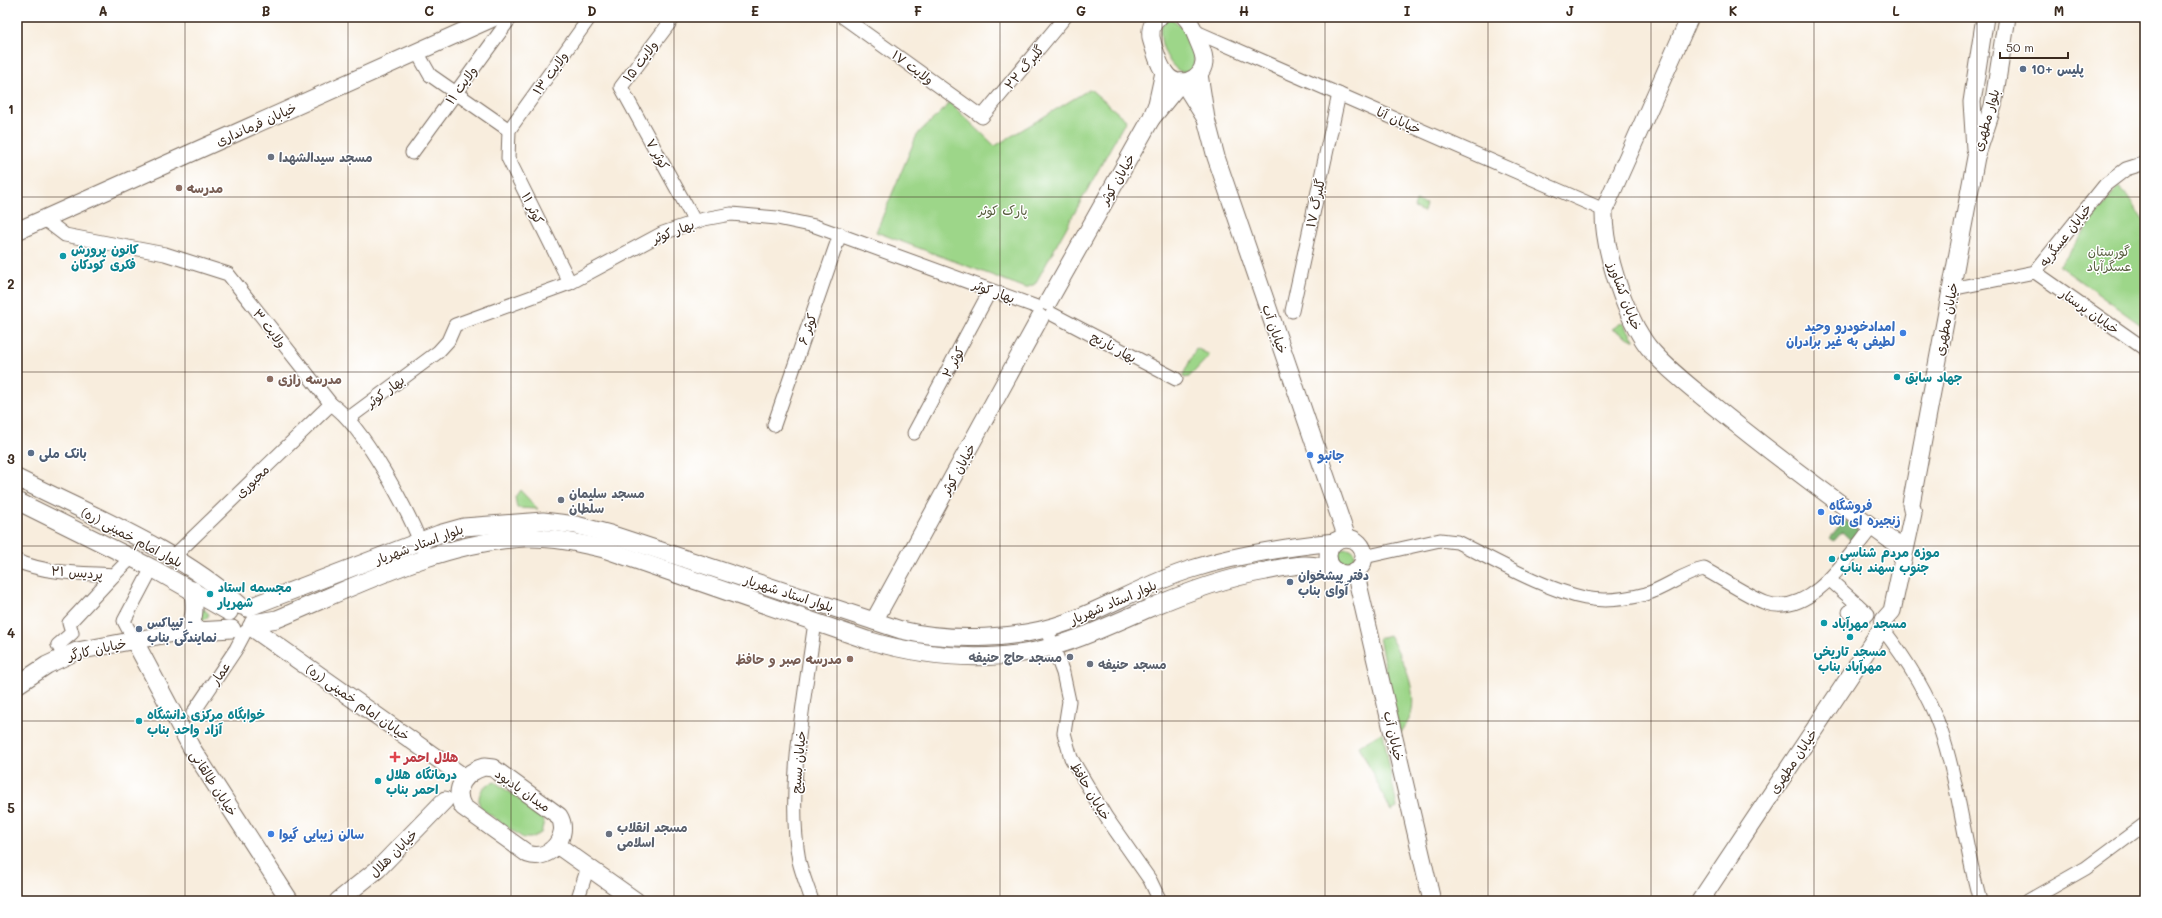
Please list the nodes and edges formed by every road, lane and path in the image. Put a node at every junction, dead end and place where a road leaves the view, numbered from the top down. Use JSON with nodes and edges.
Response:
{"nodes":[{"id":1,"x":495,"y":17,"type":"edge"},
{"id":2,"x":511,"y":17,"type":"edge"},
{"id":3,"x":590,"y":17,"type":"edge"},
{"id":4,"x":674,"y":17,"type":"edge"},
{"id":5,"x":843,"y":17,"type":"edge"},
{"id":6,"x":1065,"y":17,"type":"edge"},
{"id":7,"x":1690,"y":17,"type":"edge"},
{"id":8,"x":1984,"y":17,"type":"edge"},
{"id":9,"x":2007,"y":17,"type":"edge"},
{"id":10,"x":1157,"y":18,"type":"edge"},
{"id":11,"x":1189,"y":21,"type":"edge"},
{"id":12,"x":417,"y":52,"type":"junction"},
{"id":13,"x":1164,"y":72,"type":"junction"},
{"id":14,"x":1199,"y":74,"type":"junction"},
{"id":15,"x":1182,"y":82,"type":"junction"},
{"id":16,"x":621,"y":86,"type":"joint"},
{"id":17,"x":1974,"y":90,"type":"junction"},
{"id":18,"x":456,"y":93,"type":"junction"},
{"id":19,"x":1995,"y":93,"type":"junction"},
{"id":20,"x":1339,"y":94,"type":"junction"},
{"id":21,"x":982,"y":117,"type":"joint"},
{"id":22,"x":1152,"y":119,"type":"junction"},
{"id":23,"x":1206,"y":119,"type":"junction"},
{"id":24,"x":509,"y":130,"type":"junction"},
{"id":25,"x":412,"y":153,"type":"dead end"},
{"id":26,"x":1976,"y":157,"type":"junction"},
{"id":27,"x":2145,"y":164,"type":"edge"},
{"id":28,"x":1604,"y":210,"type":"junction"},
{"id":29,"x":44,"y":218,"type":"junction"},
{"id":30,"x":695,"y":222,"type":"junction"},
{"id":31,"x":17,"y":231,"type":"edge"},
{"id":32,"x":840,"y":234,"type":"junction"},
{"id":33,"x":2036,"y":272,"type":"junction"},
{"id":34,"x":570,"y":283,"type":"junction"},
{"id":35,"x":1951,"y":289,"type":"junction"},
{"id":36,"x":990,"y":291,"type":"junction"},
{"id":37,"x":1044,"y":310,"type":"junction"},
{"id":38,"x":1292,"y":311,"type":"dead end"},
{"id":39,"x":2145,"y":349,"type":"edge"},
{"id":40,"x":1176,"y":379,"type":"dead end"},
{"id":41,"x":331,"y":404,"type":"junction"},
{"id":42,"x":349,"y":418,"type":"junction"},
{"id":43,"x":774,"y":425,"type":"dead end"},
{"id":44,"x":914,"y":432,"type":"dead end"},
{"id":45,"x":17,"y":478,"type":"edge"},
{"id":46,"x":17,"y":501,"type":"edge"},
{"id":47,"x":1911,"y":504,"type":"junction"},
{"id":48,"x":1872,"y":527,"type":"junction"},
{"id":49,"x":1341,"y":540,"type":"junction"},
{"id":50,"x":421,"y":542,"type":"junction"},
{"id":51,"x":1896,"y":544,"type":"junction"},
{"id":52,"x":132,"y":557,"type":"junction"},
{"id":53,"x":173,"y":557,"type":"junction"},
{"id":54,"x":427,"y":558,"type":"junction"},
{"id":55,"x":17,"y":561,"type":"edge"},
{"id":56,"x":1360,"y":564,"type":"junction"},
{"id":57,"x":152,"y":568,"type":"junction"},
{"id":58,"x":1337,"y":571,"type":"junction"},
{"id":59,"x":114,"y":575,"type":"junction"},
{"id":60,"x":749,"y":579,"type":"junction"},
{"id":61,"x":1830,"y":580,"type":"junction"},
{"id":62,"x":194,"y":590,"type":"junction"},
{"id":63,"x":743,"y":597,"type":"junction"},
{"id":64,"x":1856,"y":604,"type":"dead end"},
{"id":65,"x":241,"y":619,"type":"junction"},
{"id":66,"x":276,"y":619,"type":"junction"},
{"id":67,"x":874,"y":621,"type":"junction"},
{"id":68,"x":815,"y":622,"type":"junction"},
{"id":69,"x":1883,"y":624,"type":"junction"},
{"id":70,"x":1046,"y":628,"type":"junction"},
{"id":71,"x":185,"y":632,"type":"junction"},
{"id":72,"x":134,"y":640,"type":"junction"},
{"id":73,"x":274,"y":643,"type":"junction"},
{"id":74,"x":1054,"y":646,"type":"junction"},
{"id":75,"x":64,"y":656,"type":"junction"},
{"id":76,"x":17,"y":685,"type":"edge"},
{"id":77,"x":193,"y":713,"type":"dead end"},
{"id":78,"x":464,"y":780,"type":"junction"},
{"id":79,"x":452,"y":801,"type":"junction"},
{"id":80,"x":2145,"y":824,"type":"edge"},
{"id":81,"x":557,"y":845,"type":"junction"},
{"id":82,"x":588,"y":867,"type":"junction"},
{"id":83,"x":290,"y":901,"type":"edge"},
{"id":84,"x":338,"y":901,"type":"edge"},
{"id":85,"x":577,"y":901,"type":"edge"},
{"id":86,"x":636,"y":901,"type":"edge"},
{"id":87,"x":812,"y":901,"type":"edge"},
{"id":88,"x":1160,"y":901,"type":"edge"},
{"id":89,"x":1432,"y":901,"type":"edge"},
{"id":90,"x":1700,"y":901,"type":"edge"},
{"id":91,"x":1980,"y":901,"type":"edge"},
{"id":92,"x":2028,"y":901,"type":"edge"}],
"edges":[{"from":1,"to":12,"type":"main road","name":"خیابان فرمانداری"},
{"from":2,"to":18,"type":"street","name":"ولایت ۱۱"},
{"from":3,"to":24,"type":"street","name":"ولایت ۱۳"},
{"from":4,"to":16,"type":"street","name":"ولایت ۱۵"},
{"from":5,"to":21,"type":"street","name":"ولایت ۱۷"},
{"from":6,"to":21,"type":"street","name":"گلبرگ ۲۲"},
{"from":7,"to":28,"type":"main road","name":"خیابان کشاورز"},
{"from":8,"to":17,"type":"main road","name":"بلوار مطهری"},
{"from":9,"to":19,"type":"main road","name":"بلوار مطهری"},
{"from":10,"to":13,"type":"main road"},
{"from":11,"to":14,"type":"main road","name":"خیابان آب"},
{"from":11,"to":20,"type":"street","name":"خیابان آنا"},
{"from":12,"to":18,"type":"street"},
{"from":12,"to":29,"type":"main road","name":"خیابان فرمانداری"},
{"from":13,"to":15,"type":"main road"},
{"from":13,"to":22,"type":"main road","name":"خیابان کوثر"},
{"from":14,"to":15,"type":"main road"},
{"from":14,"to":23,"type":"main road","name":"خیابان آب"},
{"from":15,"to":22,"type":"main road","name":"خیابان کوثر"},
{"from":15,"to":23,"type":"main road","name":"خیابان آب"},
{"from":16,"to":30,"type":"street","name":"کوثر ۷"},
{"from":17,"to":19,"type":"main road"},
{"from":17,"to":26,"type":"main road","name":"بلوار مطهری"},
{"from":18,"to":24,"type":"street"},
{"from":18,"to":25,"type":"street","name":"ولایت ۱۱"},
{"from":19,"to":26,"type":"main road","name":"بلوار مطهری"},
{"from":20,"to":28,"type":"street","name":"خیابان آنا"},
{"from":20,"to":38,"type":"street","name":"گلبرگ ۱۷"},
{"from":22,"to":37,"type":"main road","name":"خیابان کوثر"},
{"from":23,"to":49,"type":"main road","name":"خیابان آب"},
{"from":24,"to":34,"type":"street","name":"کوثر ۱۱"},
{"from":26,"to":35,"type":"main road","name":"خیابان مطهری"},
{"from":27,"to":33,"type":"street","name":"خیابان عسگریه"},
{"from":28,"to":48,"type":"main road","name":"خیابان کشاورز"},
{"from":29,"to":31,"type":"main road","name":"خیابان فرمانداری"},
{"from":29,"to":41,"type":"street","name":"ولایت ۳"},
{"from":30,"to":32,"type":"street","name":"بهار کوثر"},
{"from":30,"to":34,"type":"street","name":"بهار کوثر"},
{"from":32,"to":36,"type":"street","name":"بهار کوثر"},
{"from":32,"to":43,"type":"street","name":"کوثر ۶"},
{"from":33,"to":35,"type":"street","name":"خیابان عسگریه"},
{"from":33,"to":39,"type":"street","name":"خیابان پرستار"},
{"from":34,"to":42,"type":"street","name":"بهار کوثر"},
{"from":35,"to":47,"type":"main road","name":"خیابان مطهری"},
{"from":36,"to":37,"type":"street","name":"بهار کوثر"},
{"from":36,"to":44,"type":"street","name":"کوثر ۲"},
{"from":37,"to":40,"type":"street","name":"بهار نارنج"},
{"from":37,"to":67,"type":"main road","name":"خیابان کوثر"},
{"from":41,"to":42,"type":"street","name":"ولایت ۳"},
{"from":41,"to":53,"type":"street","name":"محبوری"},
{"from":42,"to":50,"type":"street","name":"ولایت ۳"},
{"from":45,"to":53,"type":"main road","name":"بلوار امام خمینی (ره)"},
{"from":46,"to":52,"type":"main road","name":"بلوار امام خمینی (ره)"},
{"from":47,"to":51,"type":"main road","name":"خیابان مطهری"},
{"from":47,"to":69,"type":"main road","name":"خیابان مطهری"},
{"from":48,"to":51,"type":"main road","name":"خیابان کشاورز"},
{"from":48,"to":61,"type":"street"},
{"from":49,"to":56,"type":"main road"},
{"from":49,"to":58,"type":"main road"},
{"from":49,"to":70,"type":"main road","name":"بلوار استاد شهریار"},
{"from":50,"to":54,"type":"street","name":"ولایت ۳"},
{"from":50,"to":60,"type":"main road","name":"بلوار استاد شهریار"},
{"from":50,"to":65,"type":"main road","name":"بلوار استاد شهریار"},
{"from":51,"to":69,"type":"main road","name":"خیابان مطهری"},
{"from":52,"to":57,"type":"main road","name":"بلوار امام خمینی (ره)"},
{"from":52,"to":59,"type":"street","name":"پردیس ۲۱"},
{"from":53,"to":65,"type":"main road","name":"بلوار امام خمینی (ره)"},
{"from":54,"to":63,"type":"main road","name":"بلوار استاد شهریار"},
{"from":54,"to":66,"type":"main road","name":"بلوار استاد شهریار"},
{"from":55,"to":59,"type":"street","name":"پردیس ۲۱"},
{"from":56,"to":58,"type":"main road"},
{"from":56,"to":61,"type":"street"},
{"from":56,"to":89,"type":"main road","name":"خیابان آب"},
{"from":57,"to":62,"type":"main road","name":"بلوار امام خمینی (ره)"},
{"from":57,"to":72,"type":"street"},
{"from":58,"to":74,"type":"main road","name":"بلوار استاد شهریار"},
{"from":59,"to":75,"type":"street"},
{"from":60,"to":63,"type":"street"},
{"from":60,"to":67,"type":"main road","name":"بلوار استاد شهریار"},
{"from":61,"to":64,"type":"street"},
{"from":62,"to":65,"type":"main road","name":"بلوار امام خمینی (ره)"},
{"from":62,"to":71,"type":"main road"},
{"from":63,"to":68,"type":"main road","name":"بلوار استاد شهریار"},
{"from":65,"to":66,"type":"main road","name":"بلوار استاد شهریار"},
{"from":65,"to":71,"type":"main road","name":"خیابان کارگر"},
{"from":65,"to":73,"type":"main road","name":"خیابان امام خمینی (ره)"},
{"from":65,"to":77,"type":"street","name":"عمار"},
{"from":66,"to":73,"type":"street"},
{"from":67,"to":70,"type":"main road","name":"بلوار استاد شهریار"},
{"from":68,"to":74,"type":"main road","name":"بلوار استاد شهریار"},
{"from":68,"to":87,"type":"street","name":"خیابان بسیج"},
{"from":69,"to":90,"type":"main road","name":"خیابان مطهری"},
{"from":69,"to":91,"type":"street"},
{"from":70,"to":74,"type":"street","name":"خیابان حافظ"},
{"from":71,"to":72,"type":"main road","name":"خیابان کارگر"},
{"from":72,"to":75,"type":"main road","name":"خیابان کارگر"},
{"from":72,"to":83,"type":"main road","name":"خیابان طالقانی"},
{"from":73,"to":78,"type":"main road","name":"خیابان امام خمینی (ره)"},
{"from":74,"to":88,"type":"street","name":"خیابان حافظ"},
{"from":75,"to":76,"type":"main road","name":"خیابان کارگر"},
{"from":78,"to":79,"type":"main road"},
{"from":78,"to":81,"type":"main road","name":"میدان یادبود"},
{"from":79,"to":81,"type":"main road"},
{"from":79,"to":84,"type":"main road","name":"خیابان هلال"},
{"from":80,"to":92,"type":"street"},
{"from":81,"to":82,"type":"main road"},
{"from":82,"to":85,"type":"street"},
{"from":82,"to":86,"type":"main road"}]}
